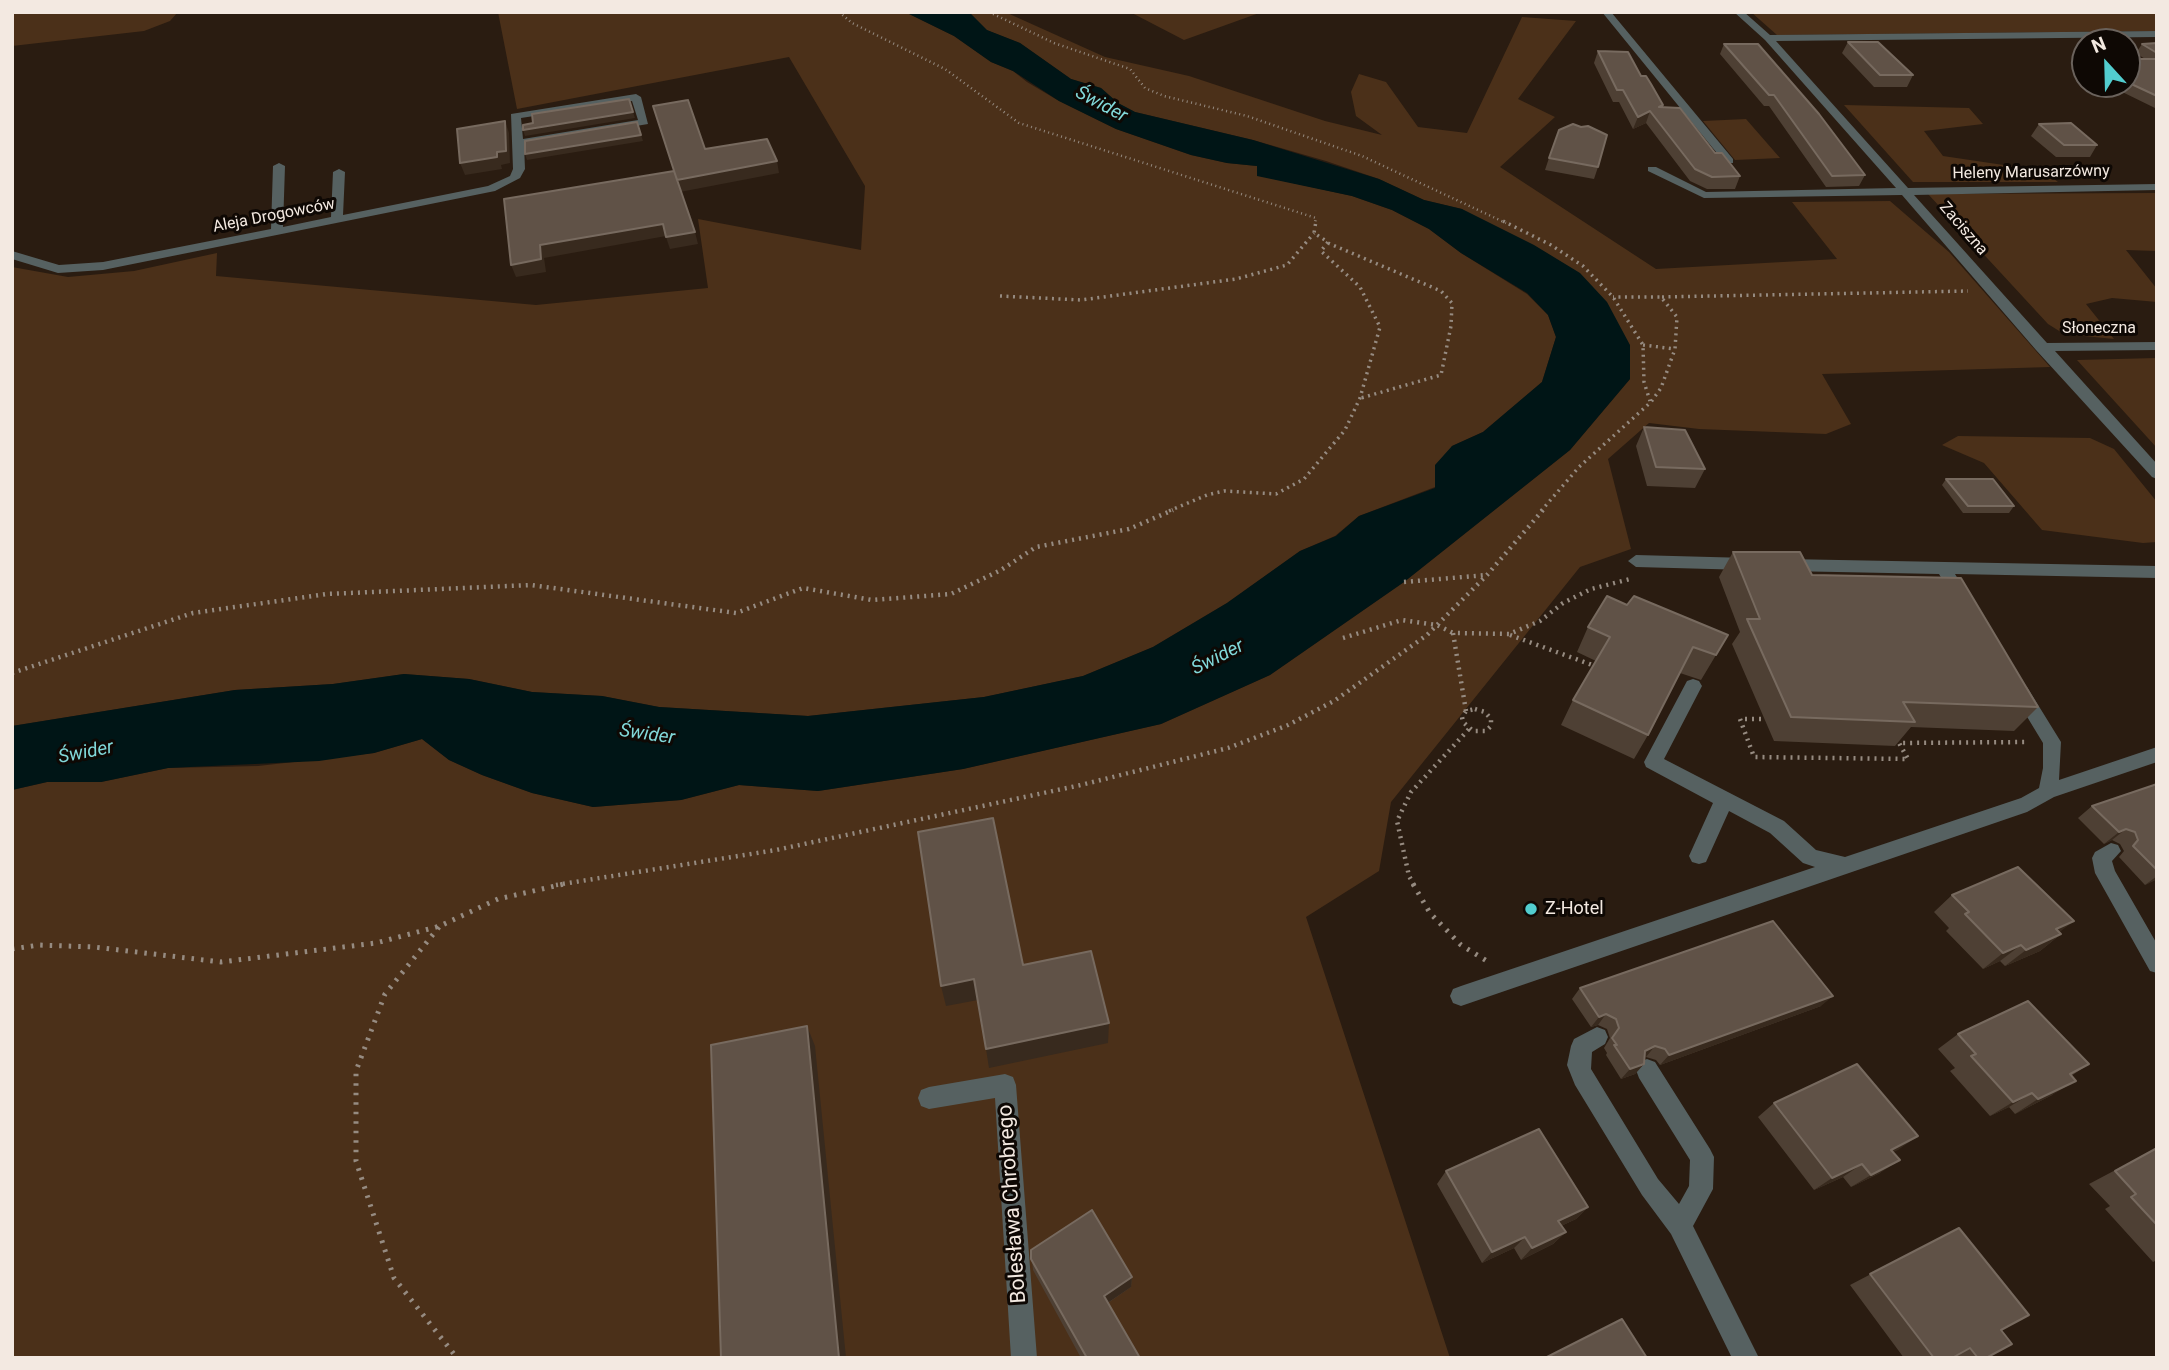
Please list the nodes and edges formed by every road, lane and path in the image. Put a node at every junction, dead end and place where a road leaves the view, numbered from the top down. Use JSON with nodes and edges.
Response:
{"nodes":[{"id":1,"x":839,"y":12,"type":"edge"},
{"id":2,"x":989,"y":12,"type":"edge"},
{"id":3,"x":1606,"y":12,"type":"edge"},
{"id":4,"x":1738,"y":12,"type":"edge"},
{"id":5,"x":2157,"y":34,"type":"edge"},
{"id":6,"x":1768,"y":38,"type":"junction"},
{"id":7,"x":518,"y":148,"type":"junction"},
{"id":8,"x":1729,"y":161,"type":"edge"},
{"id":9,"x":279,"y":166,"type":"dead end"},
{"id":10,"x":1652,"y":169,"type":"dead end"},
{"id":11,"x":339,"y":172,"type":"dead end"},
{"id":12,"x":2157,"y":187,"type":"edge"},
{"id":13,"x":1905,"y":190,"type":"junction"},
{"id":14,"x":338,"y":220,"type":"junction"},
{"id":15,"x":276,"y":232,"type":"junction"},
{"id":16,"x":1314,"y":233,"type":"junction"},
{"id":17,"x":1328,"y":242,"type":"junction"},
{"id":18,"x":12,"y":255,"type":"edge"},
{"id":19,"x":1993,"y":291,"type":"junction"},
{"id":20,"x":1000,"y":296,"type":"dead end"},
{"id":21,"x":1661,"y":297,"type":"junction"},
{"id":22,"x":1613,"y":298,"type":"junction"},
{"id":23,"x":1643,"y":345,"type":"junction"},
{"id":24,"x":2157,"y":346,"type":"edge"},
{"id":25,"x":2041,"y":347,"type":"junction"},
{"id":26,"x":1675,"y":349,"type":"junction"},
{"id":27,"x":1360,"y":398,"type":"junction"},
{"id":28,"x":1651,"y":402,"type":"junction"},
{"id":29,"x":2157,"y":474,"type":"edge"},
{"id":30,"x":1636,"y":561,"type":"dead end"},
{"id":31,"x":1945,"y":570,"type":"junction"},
{"id":32,"x":2157,"y":572,"type":"edge"},
{"id":33,"x":1487,"y":575,"type":"junction"},
{"id":34,"x":1633,"y":579,"type":"dead end"},
{"id":35,"x":1404,"y":582,"type":"dead end"},
{"id":36,"x":1973,"y":616,"type":"edge"},
{"id":37,"x":1437,"y":625,"type":"junction"},
{"id":38,"x":1453,"y":633,"type":"junction"},
{"id":39,"x":1509,"y":634,"type":"junction"},
{"id":40,"x":1343,"y":638,"type":"dead end"},
{"id":41,"x":1595,"y":666,"type":"edge"},
{"id":42,"x":12,"y":673,"type":"edge"},
{"id":43,"x":2009,"y":673,"type":"edge"},
{"id":44,"x":1693,"y":686,"type":"dead end"},
{"id":45,"x":1466,"y":711,"type":"junction"},
{"id":46,"x":1761,"y":719,"type":"dead end"},
{"id":47,"x":1469,"y":729,"type":"junction"},
{"id":48,"x":2052,"y":742,"type":"junction"},
{"id":49,"x":2157,"y":754,"type":"edge"},
{"id":50,"x":2047,"y":792,"type":"junction"},
{"id":51,"x":1724,"y":800,"type":"junction"},
{"id":52,"x":2112,"y":850,"type":"dead end"},
{"id":53,"x":1699,"y":856,"type":"dead end"},
{"id":54,"x":1845,"y":865,"type":"junction"},
{"id":55,"x":440,"y":926,"type":"junction"},
{"id":56,"x":12,"y":949,"type":"edge"},
{"id":57,"x":2157,"y":964,"type":"edge"},
{"id":58,"x":1519,"y":976,"type":"junction"},
{"id":59,"x":1461,"y":996,"type":"dead end"},
{"id":60,"x":1597,"y":1037,"type":"dead end"},
{"id":61,"x":1647,"y":1070,"type":"edge"},
{"id":62,"x":929,"y":1098,"type":"dead end"},
{"id":63,"x":1680,"y":1225,"type":"junction"},
{"id":64,"x":457,"y":1358,"type":"edge"},
{"id":65,"x":1024,"y":1358,"type":"edge"},
{"id":66,"x":1746,"y":1358,"type":"edge"}],
"edges":[{"from":1,"to":16,"type":"path"},
{"from":2,"to":22,"type":"path"},
{"from":3,"to":8,"type":"street"},
{"from":4,"to":6,"type":"street","name":"Zaciszna"},
{"from":5,"to":6,"type":"street"},
{"from":6,"to":13,"type":"street","name":"Zaciszna"},
{"from":7,"to":7,"type":"street"},
{"from":7,"to":14,"type":"street","name":"Aleja Drogowców"},
{"from":9,"to":15,"type":"street"},
{"from":10,"to":13,"type":"street","name":"Heleny Marusarzówny"},
{"from":11,"to":14,"type":"street"},
{"from":12,"to":13,"type":"street","name":"Heleny Marusarzówny"},
{"from":13,"to":19,"type":"street","name":"Zaciszna"},
{"from":14,"to":15,"type":"street","name":"Aleja Drogowców"},
{"from":15,"to":18,"type":"street","name":"Aleja Drogowców"},
{"from":16,"to":17,"type":"path"},
{"from":16,"to":20,"type":"path"},
{"from":17,"to":27,"type":"path"},
{"from":17,"to":27,"type":"path"},
{"from":19,"to":21,"type":"path"},
{"from":19,"to":25,"type":"street","name":"Zaciszna"},
{"from":21,"to":22,"type":"path"},
{"from":21,"to":26,"type":"path"},
{"from":22,"to":23,"type":"path"},
{"from":23,"to":26,"type":"path"},
{"from":23,"to":28,"type":"path"},
{"from":24,"to":25,"type":"street","name":"Słoneczna"},
{"from":25,"to":29,"type":"street","name":"Zaciszna"},
{"from":26,"to":28,"type":"path"},
{"from":27,"to":42,"type":"path"},
{"from":28,"to":33,"type":"path"},
{"from":30,"to":31,"type":"street"},
{"from":31,"to":32,"type":"street"},
{"from":31,"to":36,"type":"street"},
{"from":33,"to":35,"type":"path"},
{"from":33,"to":37,"type":"path"},
{"from":34,"to":39,"type":"path"},
{"from":37,"to":38,"type":"path"},
{"from":37,"to":40,"type":"path"},
{"from":37,"to":55,"type":"path"},
{"from":38,"to":39,"type":"path"},
{"from":38,"to":45,"type":"path"},
{"from":39,"to":41,"type":"path"},
{"from":43,"to":48,"type":"street"},
{"from":44,"to":51,"type":"street"},
{"from":45,"to":47,"type":"path"},
{"from":45,"to":47,"type":"path"},
{"from":46,"to":48,"type":"path"},
{"from":47,"to":58,"type":"path"},
{"from":48,"to":50,"type":"street"},
{"from":49,"to":50,"type":"street"},
{"from":50,"to":54,"type":"street"},
{"from":51,"to":53,"type":"street"},
{"from":51,"to":54,"type":"street"},
{"from":52,"to":57,"type":"street"},
{"from":54,"to":58,"type":"street"},
{"from":55,"to":56,"type":"path"},
{"from":55,"to":64,"type":"path"},
{"from":58,"to":59,"type":"street"},
{"from":60,"to":63,"type":"street"},
{"from":61,"to":63,"type":"street"},
{"from":62,"to":65,"type":"street","name":"Bolesława Chrobrego"},
{"from":63,"to":66,"type":"street"}]}
